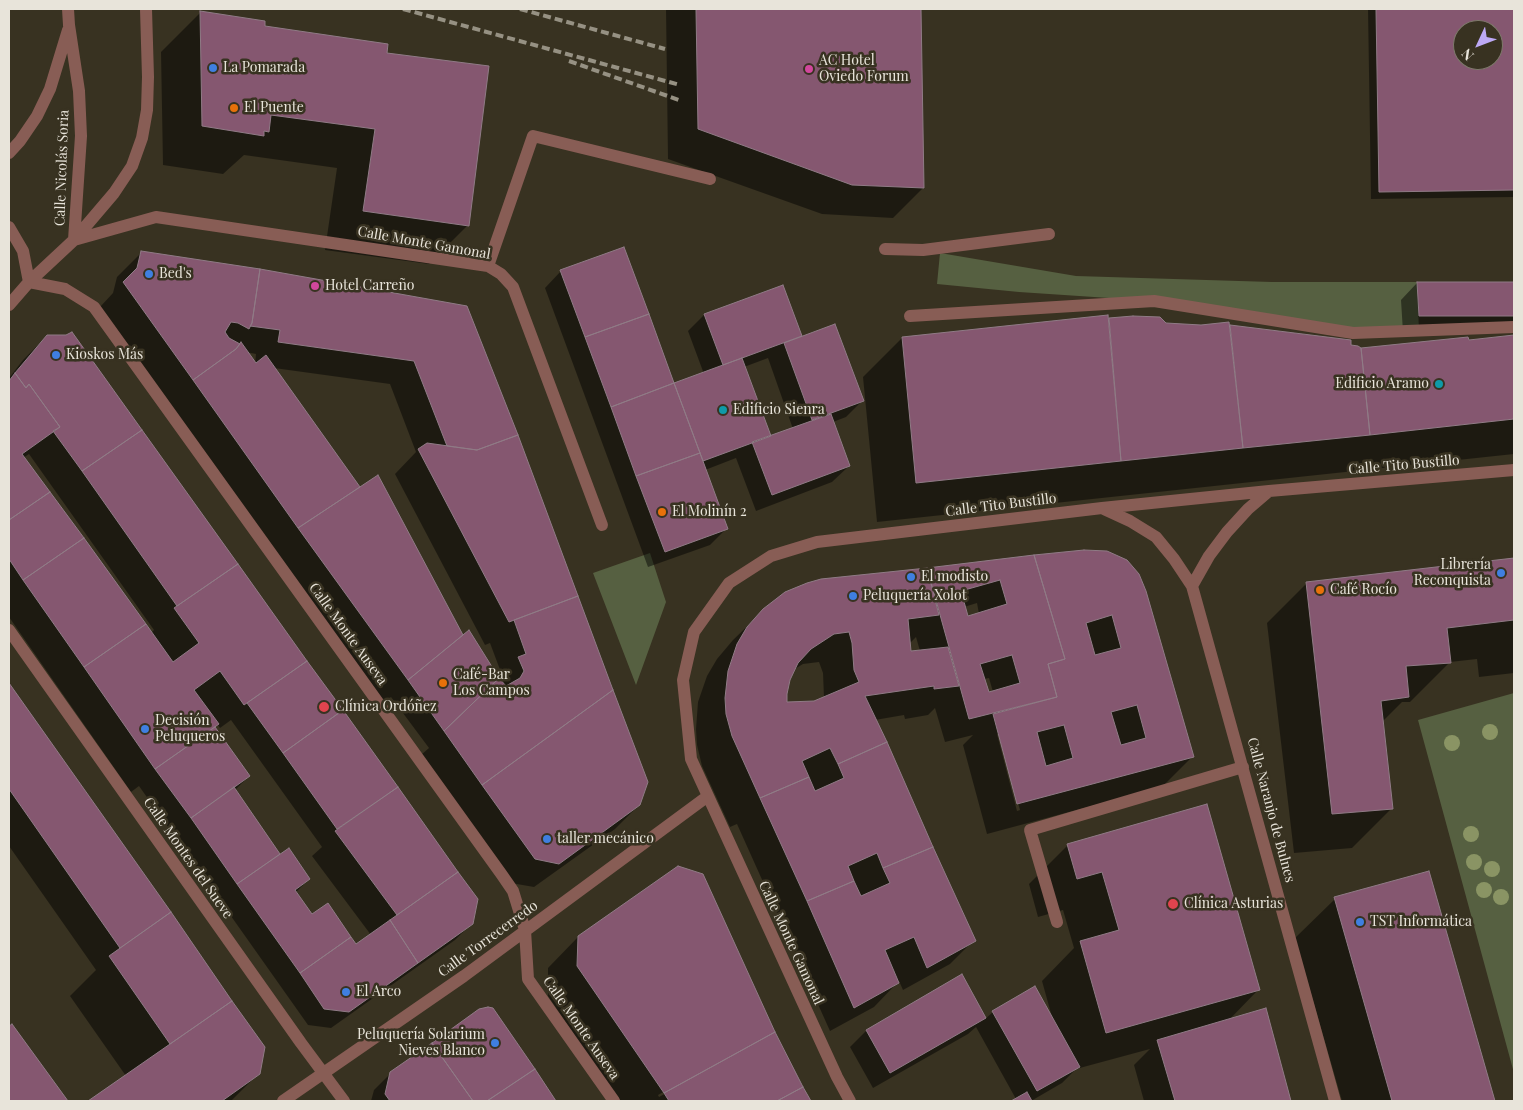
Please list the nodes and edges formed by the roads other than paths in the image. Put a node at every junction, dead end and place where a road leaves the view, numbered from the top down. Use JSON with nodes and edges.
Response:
{"nodes":[{"id":1,"x":68,"y":9,"type":"edge"},
{"id":2,"x":146,"y":9,"type":"edge"},
{"id":3,"x":69,"y":25,"type":"junction"},
{"id":4,"x":9,"y":153,"type":"edge"},
{"id":5,"x":710,"y":179,"type":"dead end"},
{"id":6,"x":9,"y":226,"type":"edge"},
{"id":7,"x":1049,"y":234,"type":"dead end"},
{"id":8,"x":74,"y":240,"type":"junction"},
{"id":9,"x":885,"y":248,"type":"dead end"},
{"id":10,"x":488,"y":266,"type":"junction"},
{"id":11,"x":30,"y":282,"type":"junction"},
{"id":12,"x":9,"y":305,"type":"edge"},
{"id":13,"x":910,"y":316,"type":"dead end"},
{"id":14,"x":1514,"y":327,"type":"edge"},
{"id":15,"x":1514,"y":470,"type":"edge"},
{"id":16,"x":1269,"y":491,"type":"junction"},
{"id":17,"x":1102,"y":508,"type":"junction"},
{"id":18,"x":602,"y":525,"type":"dead end"},
{"id":19,"x":1192,"y":586,"type":"junction"},
{"id":20,"x":9,"y":630,"type":"edge"},
{"id":21,"x":1243,"y":768,"type":"junction"},
{"id":22,"x":708,"y":796,"type":"junction"},
{"id":23,"x":1057,"y":922,"type":"dead end"},
{"id":24,"x":525,"y":930,"type":"junction"},
{"id":25,"x":323,"y":1073,"type":"junction"},
{"id":26,"x":284,"y":1101,"type":"edge"},
{"id":27,"x":344,"y":1101,"type":"edge"},
{"id":28,"x":614,"y":1101,"type":"edge"},
{"id":29,"x":850,"y":1101,"type":"edge"},
{"id":30,"x":1335,"y":1101,"type":"edge"}],
"edges":[{"from":1,"to":3,"type":"street","name":"Calle Nicolás Soria"},
{"from":2,"to":8,"type":"street","name":"Calle Nicolás Soria"},
{"from":3,"to":4,"type":"street"},
{"from":3,"to":8,"type":"street","name":"Calle Nicolás Soria"},
{"from":5,"to":10,"type":"street"},
{"from":6,"to":11,"type":"street"},
{"from":7,"to":9,"type":"street"},
{"from":8,"to":10,"type":"street","name":"Calle Monte Gamonal"},
{"from":8,"to":11,"type":"street","name":"Calle Nicolás Soria"},
{"from":10,"to":18,"type":"street","name":"Calle Monte Gamonal"},
{"from":11,"to":12,"type":"street","name":"Calle Nicolás Soria"},
{"from":11,"to":24,"type":"street","name":"Calle Monte Auseva"},
{"from":13,"to":14,"type":"street"},
{"from":15,"to":16,"type":"street","name":"Calle Tito Bustillo"},
{"from":16,"to":17,"type":"street","name":"Calle Tito Bustillo"},
{"from":16,"to":19,"type":"street"},
{"from":17,"to":19,"type":"street","name":"Calle Naranjo de Bulnes"},
{"from":17,"to":22,"type":"street","name":"Calle Tito Bustillo"},
{"from":19,"to":21,"type":"street","name":"Calle Naranjo de Bulnes"},
{"from":20,"to":25,"type":"street","name":"Calle Montes del Sueve"},
{"from":21,"to":23,"type":"street"},
{"from":21,"to":30,"type":"street","name":"Calle Naranjo de Bulnes"},
{"from":22,"to":24,"type":"street","name":"Calle Torrecerredo"},
{"from":22,"to":29,"type":"street","name":"Calle Monte Gamonal"},
{"from":24,"to":25,"type":"street","name":"Calle Torrecerredo"},
{"from":24,"to":28,"type":"street","name":"Calle Monte Auseva"},
{"from":25,"to":26,"type":"street","name":"Calle Torrecerredo"},
{"from":25,"to":27,"type":"street","name":"Calle Montes del Sueve"}]}
